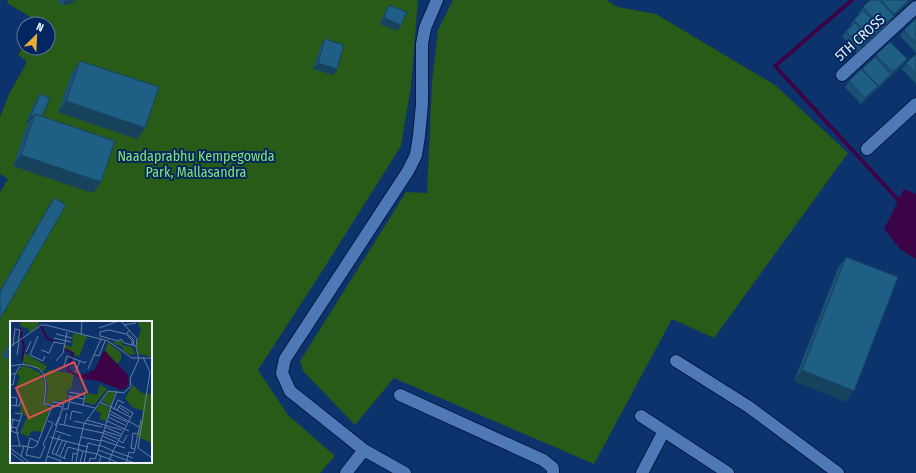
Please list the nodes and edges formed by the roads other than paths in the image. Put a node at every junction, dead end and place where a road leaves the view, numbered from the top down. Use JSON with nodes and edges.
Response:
{"nodes":[{"id":1,"x":437,"y":0,"type":"edge"},
{"id":2,"x":916,"y":7,"type":"edge"},
{"id":3,"x":842,"y":75,"type":"dead end"},
{"id":4,"x":916,"y":104,"type":"edge"},
{"id":5,"x":867,"y":149,"type":"dead end"},
{"id":6,"x":676,"y":361,"type":"dead end"},
{"id":7,"x":400,"y":395,"type":"dead end"},
{"id":8,"x":641,"y":416,"type":"dead end"},
{"id":9,"x":664,"y":431,"type":"junction"},
{"id":10,"x":364,"y":450,"type":"junction"},
{"id":11,"x":346,"y":473,"type":"edge"},
{"id":12,"x":405,"y":473,"type":"edge"},
{"id":13,"x":553,"y":473,"type":"edge"},
{"id":14,"x":642,"y":473,"type":"edge"},
{"id":15,"x":728,"y":473,"type":"edge"},
{"id":16,"x":838,"y":473,"type":"edge"}],
"edges":[{"from":1,"to":10,"type":"street"},
{"from":2,"to":3,"type":"street","name":"5TH CROSS"},
{"from":4,"to":5,"type":"street"},
{"from":6,"to":16,"type":"street"},
{"from":7,"to":13,"type":"street"},
{"from":8,"to":9,"type":"street"},
{"from":9,"to":14,"type":"street"},
{"from":9,"to":15,"type":"street"},
{"from":10,"to":11,"type":"street"},
{"from":10,"to":12,"type":"street"}]}
